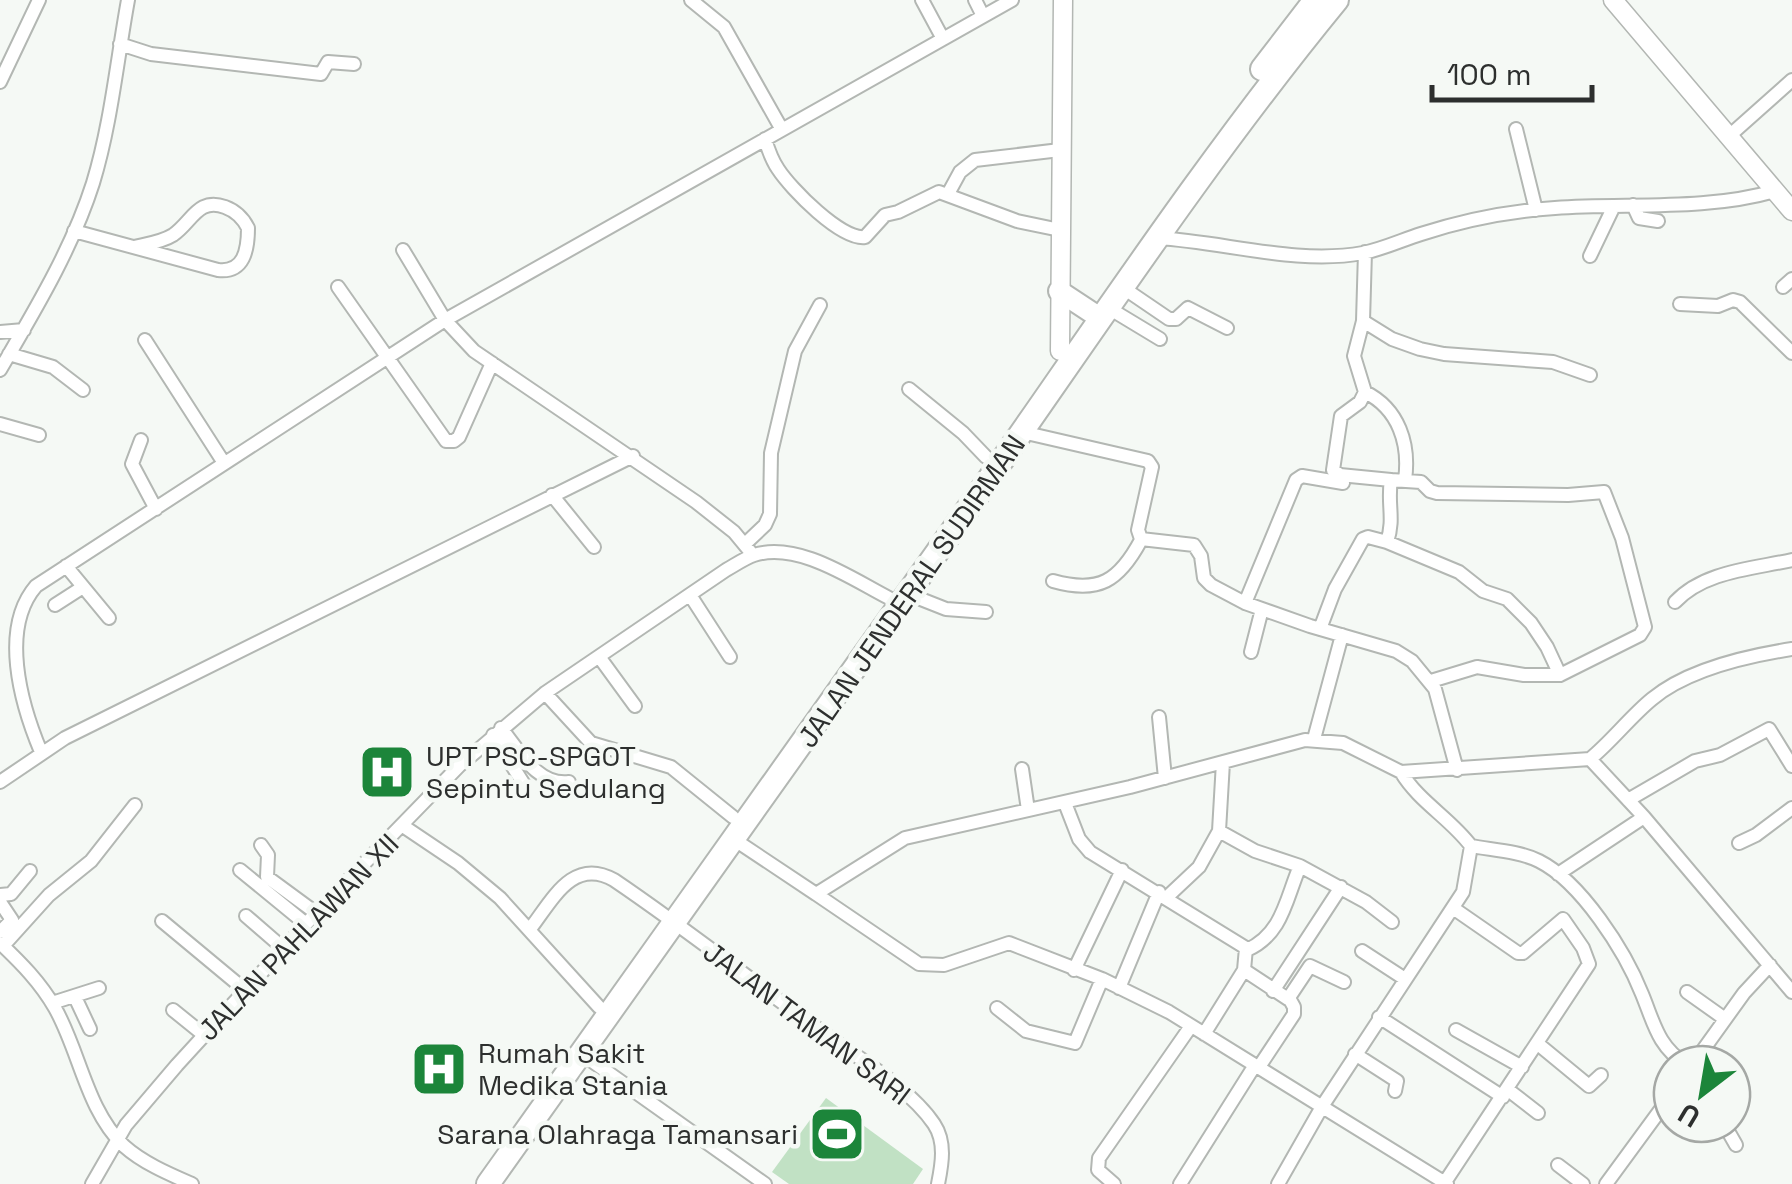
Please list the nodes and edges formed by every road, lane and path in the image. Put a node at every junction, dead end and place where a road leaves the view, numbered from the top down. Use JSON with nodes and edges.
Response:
{"nodes":[{"id":1,"x":40,"y":0,"type":"edge"},
{"id":2,"x":128,"y":0,"type":"edge"},
{"id":3,"x":691,"y":0,"type":"edge"},
{"id":4,"x":922,"y":0,"type":"edge"},
{"id":5,"x":975,"y":0,"type":"edge"},
{"id":6,"x":1012,"y":0,"type":"edge"},
{"id":7,"x":1063,"y":0,"type":"edge"},
{"id":8,"x":1315,"y":0,"type":"edge"},
{"id":9,"x":1337,"y":0,"type":"edge"},
{"id":10,"x":1622,"y":3,"type":"edge"},
{"id":11,"x":983,"y":16,"type":"junction"},
{"id":12,"x":944,"y":39,"type":"junction"},
{"id":13,"x":1294,"y":39,"type":"junction"},
{"id":14,"x":129,"y":47,"type":"junction"},
{"id":15,"x":354,"y":64,"type":"dead end"},
{"id":16,"x":1792,"y":80,"type":"edge"},
{"id":17,"x":0,"y":82,"type":"edge"},
{"id":18,"x":781,"y":128,"type":"junction"},
{"id":19,"x":1516,"y":128,"type":"dead end"},
{"id":20,"x":1728,"y":137,"type":"junction"},
{"id":21,"x":764,"y":139,"type":"junction"},
{"id":22,"x":1060,"y":150,"type":"junction"},
{"id":23,"x":1775,"y":191,"type":"junction"},
{"id":24,"x":948,"y":194,"type":"junction"},
{"id":25,"x":1633,"y":205,"type":"junction"},
{"id":26,"x":1614,"y":206,"type":"junction"},
{"id":27,"x":1536,"y":210,"type":"junction"},
{"id":28,"x":1792,"y":211,"type":"edge"},
{"id":29,"x":1658,"y":221,"type":"dead end"},
{"id":30,"x":1060,"y":230,"type":"junction"},
{"id":31,"x":74,"y":231,"type":"junction"},
{"id":32,"x":1158,"y":238,"type":"junction"},
{"id":33,"x":134,"y":247,"type":"junction"},
{"id":34,"x":403,"y":250,"type":"dead end"},
{"id":35,"x":1365,"y":252,"type":"junction"},
{"id":36,"x":1590,"y":256,"type":"dead end"},
{"id":37,"x":338,"y":287,"type":"dead end"},
{"id":38,"x":1122,"y":287,"type":"junction"},
{"id":39,"x":1060,"y":291,"type":"junction"},
{"id":40,"x":1680,"y":304,"type":"dead end"},
{"id":41,"x":820,"y":305,"type":"dead end"},
{"id":42,"x":1098,"y":313,"type":"junction"},
{"id":43,"x":445,"y":320,"type":"junction"},
{"id":44,"x":1363,"y":321,"type":"junction"},
{"id":45,"x":1227,"y":328,"type":"dead end"},
{"id":46,"x":24,"y":330,"type":"junction"},
{"id":47,"x":0,"y":332,"type":"edge"},
{"id":48,"x":145,"y":340,"type":"dead end"},
{"id":49,"x":1160,"y":340,"type":"dead end"},
{"id":50,"x":1060,"y":352,"type":"junction"},
{"id":51,"x":9,"y":354,"type":"junction"},
{"id":52,"x":1792,"y":354,"type":"edge"},
{"id":53,"x":388,"y":359,"type":"junction"},
{"id":54,"x":492,"y":363,"type":"junction"},
{"id":55,"x":0,"y":370,"type":"edge"},
{"id":56,"x":1590,"y":374,"type":"dead end"},
{"id":57,"x":909,"y":389,"type":"dead end"},
{"id":58,"x":83,"y":390,"type":"dead end"},
{"id":59,"x":1365,"y":392,"type":"junction"},
{"id":60,"x":1016,"y":422,"type":"junction"},
{"id":61,"x":0,"y":424,"type":"edge"},
{"id":62,"x":39,"y":435,"type":"dead end"},
{"id":63,"x":141,"y":440,"type":"dead end"},
{"id":64,"x":632,"y":456,"type":"junction"},
{"id":65,"x":986,"y":457,"type":"junction"},
{"id":66,"x":224,"y":464,"type":"junction"},
{"id":67,"x":1335,"y":477,"type":"junction"},
{"id":68,"x":1398,"y":480,"type":"junction"},
{"id":69,"x":1360,"y":485,"type":"dead end"},
{"id":70,"x":552,"y":495,"type":"junction"},
{"id":71,"x":156,"y":508,"type":"junction"},
{"id":72,"x":940,"y":536,"type":"junction"},
{"id":73,"x":1141,"y":540,"type":"junction"},
{"id":74,"x":1387,"y":542,"type":"junction"},
{"id":75,"x":594,"y":547,"type":"dead end"},
{"id":76,"x":750,"y":549,"type":"junction"},
{"id":77,"x":1792,"y":560,"type":"edge"},
{"id":78,"x":66,"y":566,"type":"junction"},
{"id":79,"x":1053,"y":581,"type":"dead end"},
{"id":80,"x":83,"y":588,"type":"junction"},
{"id":81,"x":690,"y":595,"type":"junction"},
{"id":82,"x":898,"y":596,"type":"junction"},
{"id":83,"x":1676,"y":602,"type":"dead end"},
{"id":84,"x":1245,"y":603,"type":"junction"},
{"id":85,"x":54,"y":605,"type":"dead end"},
{"id":86,"x":1262,"y":609,"type":"junction"},
{"id":87,"x":986,"y":612,"type":"dead end"},
{"id":88,"x":109,"y":618,"type":"dead end"},
{"id":89,"x":1320,"y":629,"type":"junction"},
{"id":90,"x":1342,"y":635,"type":"junction"},
{"id":91,"x":1792,"y":649,"type":"edge"},
{"id":92,"x":1251,"y":652,"type":"dead end"},
{"id":93,"x":730,"y":657,"type":"dead end"},
{"id":94,"x":600,"y":658,"type":"junction"},
{"id":95,"x":1560,"y":676,"type":"junction"},
{"id":96,"x":1431,"y":681,"type":"junction"},
{"id":97,"x":545,"y":693,"type":"junction"},
{"id":98,"x":635,"y":706,"type":"dead end"},
{"id":99,"x":1159,"y":717,"type":"dead end"},
{"id":100,"x":497,"y":732,"type":"junction"},
{"id":101,"x":1314,"y":739,"type":"junction"},
{"id":102,"x":42,"y":752,"type":"junction"},
{"id":103,"x":1590,"y":759,"type":"junction"},
{"id":104,"x":1223,"y":762,"type":"junction"},
{"id":105,"x":1792,"y":766,"type":"edge"},
{"id":106,"x":1022,"y":769,"type":"dead end"},
{"id":107,"x":1458,"y":770,"type":"junction"},
{"id":108,"x":1401,"y":772,"type":"junction"},
{"id":109,"x":1165,"y":778,"type":"junction"},
{"id":110,"x":0,"y":782,"type":"edge"},
{"id":111,"x":569,"y":782,"type":"dead end"},
{"id":112,"x":526,"y":786,"type":"dead end"},
{"id":113,"x":1628,"y":800,"type":"junction"},
{"id":114,"x":1065,"y":802,"type":"junction"},
{"id":115,"x":135,"y":806,"type":"dead end"},
{"id":116,"x":1792,"y":808,"type":"edge"},
{"id":117,"x":1028,"y":810,"type":"junction"},
{"id":118,"x":1644,"y":817,"type":"junction"},
{"id":119,"x":403,"y":826,"type":"junction"},
{"id":120,"x":734,"y":829,"type":"junction"},
{"id":121,"x":1219,"y":831,"type":"junction"},
{"id":122,"x":1739,"y":843,"type":"dead end"},
{"id":123,"x":261,"y":845,"type":"dead end"},
{"id":124,"x":1471,"y":846,"type":"junction"},
{"id":125,"x":1300,"y":866,"type":"junction"},
{"id":126,"x":240,"y":870,"type":"dead end"},
{"id":127,"x":1122,"y":870,"type":"junction"},
{"id":128,"x":30,"y":871,"type":"dead end"},
{"id":129,"x":1558,"y":874,"type":"junction"},
{"id":130,"x":1342,"y":888,"type":"junction"},
{"id":131,"x":816,"y":894,"type":"junction"},
{"id":132,"x":1162,"y":895,"type":"junction"},
{"id":133,"x":0,"y":898,"type":"edge"},
{"id":134,"x":1453,"y":908,"type":"junction"},
{"id":135,"x":316,"y":913,"type":"junction"},
{"id":136,"x":246,"y":916,"type":"dead end"},
{"id":137,"x":668,"y":920,"type":"junction"},
{"id":138,"x":162,"y":921,"type":"dead end"},
{"id":139,"x":1392,"y":922,"type":"dead end"},
{"id":140,"x":306,"y":924,"type":"junction"},
{"id":141,"x":530,"y":929,"type":"junction"},
{"id":142,"x":1,"y":940,"type":"edge"},
{"id":143,"x":283,"y":948,"type":"junction"},
{"id":144,"x":1248,"y":950,"type":"junction"},
{"id":145,"x":1362,"y":951,"type":"dead end"},
{"id":146,"x":1770,"y":965,"type":"junction"},
{"id":147,"x":1074,"y":970,"type":"junction"},
{"id":148,"x":1244,"y":970,"type":"junction"},
{"id":149,"x":1102,"y":979,"type":"junction"},
{"id":150,"x":1405,"y":979,"type":"junction"},
{"id":151,"x":1344,"y":982,"type":"dead end"},
{"id":152,"x":99,"y":988,"type":"dead end"},
{"id":153,"x":1119,"y":988,"type":"junction"},
{"id":154,"x":245,"y":990,"type":"junction"},
{"id":155,"x":1273,"y":991,"type":"junction"},
{"id":156,"x":1687,"y":992,"type":"dead end"},
{"id":157,"x":1792,"y":992,"type":"edge"},
{"id":158,"x":75,"y":997,"type":"junction"},
{"id":159,"x":1289,"y":998,"type":"junction"},
{"id":160,"x":52,"y":1003,"type":"junction"},
{"id":161,"x":599,"y":1007,"type":"junction"},
{"id":162,"x":997,"y":1008,"type":"dead end"},
{"id":163,"x":173,"y":1010,"type":"dead end"},
{"id":164,"x":1380,"y":1017,"type":"junction"},
{"id":165,"x":1725,"y":1019,"type":"junction"},
{"id":166,"x":1190,"y":1026,"type":"junction"},
{"id":167,"x":90,"y":1029,"type":"dead end"},
{"id":168,"x":1456,"y":1030,"type":"dead end"},
{"id":169,"x":1204,"y":1034,"type":"junction"},
{"id":170,"x":204,"y":1035,"type":"junction"},
{"id":171,"x":1538,"y":1044,"type":"junction"},
{"id":172,"x":1662,"y":1044,"type":"edge"},
{"id":173,"x":1706,"y":1044,"type":"edge"},
{"id":174,"x":582,"y":1054,"type":"junction"},
{"id":175,"x":1355,"y":1054,"type":"junction"},
{"id":176,"x":1257,"y":1066,"type":"junction"},
{"id":177,"x":1522,"y":1067,"type":"junction"},
{"id":178,"x":1600,"y":1075,"type":"dead end"},
{"id":179,"x":1395,"y":1091,"type":"dead end"},
{"id":180,"x":1505,"y":1093,"type":"junction"},
{"id":181,"x":1323,"y":1105,"type":"junction"},
{"id":182,"x":1538,"y":1113,"type":"dead end"},
{"id":183,"x":1652,"y":1121,"type":"edge"},
{"id":184,"x":117,"y":1138,"type":"junction"},
{"id":185,"x":1558,"y":1165,"type":"dead end"},
{"id":186,"x":1446,"y":1183,"type":"edge"},
{"id":187,"x":92,"y":1184,"type":"edge"},
{"id":188,"x":192,"y":1184,"type":"edge"},
{"id":189,"x":471,"y":1184,"type":"edge"},
{"id":190,"x":488,"y":1184,"type":"edge"},
{"id":191,"x":765,"y":1184,"type":"edge"},
{"id":192,"x":938,"y":1184,"type":"edge"},
{"id":193,"x":1114,"y":1184,"type":"edge"},
{"id":194,"x":1180,"y":1184,"type":"edge"},
{"id":195,"x":1278,"y":1184,"type":"edge"},
{"id":196,"x":1584,"y":1184,"type":"edge"},
{"id":197,"x":1606,"y":1184,"type":"edge"}],
"edges":[{"from":1,"to":17,"type":"street"},
{"from":2,"to":14,"type":"street"},
{"from":3,"to":18,"type":"street"},
{"from":4,"to":12,"type":"street"},
{"from":5,"to":11,"type":"street"},
{"from":6,"to":11,"type":"street"},
{"from":7,"to":22,"type":"main road"},
{"from":8,"to":13,"type":"highway","name":"JALAN JENDERAL SUDIRMAN"},
{"from":9,"to":13,"type":"highway","name":"JALAN JENDERAL SUDIRMAN"},
{"from":10,"to":20,"type":"main road"},
{"from":11,"to":12,"type":"street"},
{"from":12,"to":18,"type":"street"},
{"from":13,"to":32,"type":"highway","name":"JALAN JENDERAL SUDIRMAN"},
{"from":13,"to":42,"type":"highway","name":"JALAN JENDERAL SUDIRMAN"},
{"from":14,"to":15,"type":"street"},
{"from":14,"to":31,"type":"street"},
{"from":16,"to":20,"type":"street"},
{"from":18,"to":21,"type":"street"},
{"from":19,"to":27,"type":"street"},
{"from":20,"to":23,"type":"main road"},
{"from":21,"to":24,"type":"street"},
{"from":21,"to":43,"type":"street"},
{"from":22,"to":24,"type":"street"},
{"from":22,"to":30,"type":"main road"},
{"from":23,"to":25,"type":"street"},
{"from":23,"to":28,"type":"main road"},
{"from":24,"to":30,"type":"street"},
{"from":25,"to":26,"type":"street"},
{"from":25,"to":29,"type":"street"},
{"from":26,"to":27,"type":"street"},
{"from":26,"to":36,"type":"street"},
{"from":27,"to":35,"type":"street"},
{"from":30,"to":39,"type":"main road"},
{"from":31,"to":33,"type":"street"},
{"from":31,"to":46,"type":"street"},
{"from":32,"to":35,"type":"street"},
{"from":32,"to":38,"type":"highway","name":"JALAN JENDERAL SUDIRMAN"},
{"from":33,"to":33,"type":"street"},
{"from":34,"to":43,"type":"street"},
{"from":35,"to":44,"type":"street"},
{"from":37,"to":53,"type":"street"},
{"from":38,"to":42,"type":"highway","name":"JALAN JENDERAL SUDIRMAN"},
{"from":38,"to":45,"type":"street"},
{"from":39,"to":42,"type":"main road"},
{"from":39,"to":50,"type":"main road"},
{"from":40,"to":52,"type":"street"},
{"from":41,"to":76,"type":"street"},
{"from":42,"to":49,"type":"street"},
{"from":42,"to":50,"type":"highway","name":"JALAN JENDERAL SUDIRMAN"},
{"from":42,"to":60,"type":"highway","name":"JALAN JENDERAL SUDIRMAN"},
{"from":43,"to":53,"type":"street"},
{"from":43,"to":54,"type":"street"},
{"from":44,"to":56,"type":"street"},
{"from":44,"to":59,"type":"street"},
{"from":46,"to":47,"type":"street"},
{"from":46,"to":51,"type":"street"},
{"from":48,"to":66,"type":"street"},
{"from":50,"to":60,"type":"highway","name":"JALAN JENDERAL SUDIRMAN"},
{"from":51,"to":55,"type":"street"},
{"from":51,"to":58,"type":"street"},
{"from":53,"to":54,"type":"street"},
{"from":53,"to":66,"type":"street"},
{"from":54,"to":64,"type":"street"},
{"from":57,"to":65,"type":"street"},
{"from":59,"to":67,"type":"street"},
{"from":59,"to":68,"type":"street"},
{"from":60,"to":65,"type":"highway","name":"JALAN JENDERAL SUDIRMAN"},
{"from":60,"to":72,"type":"highway","name":"JALAN JENDERAL SUDIRMAN"},
{"from":60,"to":73,"type":"street"},
{"from":61,"to":62,"type":"street"},
{"from":63,"to":71,"type":"street"},
{"from":64,"to":70,"type":"street"},
{"from":64,"to":76,"type":"street"},
{"from":65,"to":72,"type":"highway","name":"JALAN JENDERAL SUDIRMAN"},
{"from":66,"to":71,"type":"street"},
{"from":67,"to":68,"type":"street"},
{"from":67,"to":69,"type":"street"},
{"from":67,"to":84,"type":"street"},
{"from":68,"to":74,"type":"street"},
{"from":68,"to":95,"type":"street"},
{"from":70,"to":75,"type":"street"},
{"from":70,"to":102,"type":"street"},
{"from":71,"to":78,"type":"street"},
{"from":72,"to":82,"type":"highway","name":"JALAN JENDERAL SUDIRMAN"},
{"from":73,"to":79,"type":"street"},
{"from":73,"to":84,"type":"street"},
{"from":74,"to":89,"type":"street"},
{"from":74,"to":95,"type":"street"},
{"from":76,"to":81,"type":"street","name":"JALAN PAHLAWAN XII"},
{"from":76,"to":82,"type":"street"},
{"from":77,"to":83,"type":"street"},
{"from":78,"to":80,"type":"street"},
{"from":78,"to":102,"type":"street"},
{"from":80,"to":85,"type":"street"},
{"from":80,"to":88,"type":"street"},
{"from":81,"to":93,"type":"street"},
{"from":81,"to":94,"type":"street","name":"JALAN PAHLAWAN XII"},
{"from":82,"to":87,"type":"street"},
{"from":82,"to":120,"type":"highway","name":"JALAN JENDERAL SUDIRMAN"},
{"from":84,"to":86,"type":"street"},
{"from":86,"to":89,"type":"street"},
{"from":86,"to":92,"type":"street"},
{"from":89,"to":90,"type":"street"},
{"from":90,"to":96,"type":"street"},
{"from":90,"to":101,"type":"street"},
{"from":91,"to":103,"type":"street"},
{"from":94,"to":97,"type":"street","name":"JALAN PAHLAWAN XII"},
{"from":94,"to":98,"type":"street"},
{"from":95,"to":96,"type":"street"},
{"from":96,"to":107,"type":"street"},
{"from":97,"to":100,"type":"street","name":"JALAN PAHLAWAN XII"},
{"from":97,"to":120,"type":"street"},
{"from":99,"to":109,"type":"street"},
{"from":100,"to":111,"type":"street"},
{"from":100,"to":112,"type":"street"},
{"from":100,"to":119,"type":"street","name":"JALAN PAHLAWAN XII"},
{"from":101,"to":104,"type":"street"},
{"from":101,"to":108,"type":"street"},
{"from":102,"to":110,"type":"street"},
{"from":103,"to":107,"type":"street"},
{"from":103,"to":113,"type":"street"},
{"from":104,"to":109,"type":"street"},
{"from":104,"to":121,"type":"street"},
{"from":105,"to":113,"type":"street"},
{"from":106,"to":117,"type":"street"},
{"from":107,"to":108,"type":"street"},
{"from":108,"to":124,"type":"street"},
{"from":109,"to":114,"type":"street"},
{"from":113,"to":118,"type":"street"},
{"from":114,"to":117,"type":"street"},
{"from":114,"to":127,"type":"street"},
{"from":115,"to":142,"type":"street"},
{"from":116,"to":122,"type":"street"},
{"from":117,"to":131,"type":"street"},
{"from":118,"to":129,"type":"street"},
{"from":118,"to":146,"type":"street"},
{"from":119,"to":135,"type":"street","name":"JALAN PAHLAWAN XII"},
{"from":119,"to":141,"type":"street"},
{"from":120,"to":131,"type":"street"},
{"from":120,"to":137,"type":"highway","name":"JALAN JENDERAL SUDIRMAN"},
{"from":121,"to":125,"type":"street"},
{"from":121,"to":132,"type":"street"},
{"from":123,"to":135,"type":"street"},
{"from":124,"to":129,"type":"street"},
{"from":124,"to":134,"type":"street"},
{"from":125,"to":130,"type":"street"},
{"from":125,"to":144,"type":"street"},
{"from":126,"to":140,"type":"street"},
{"from":127,"to":132,"type":"street"},
{"from":127,"to":147,"type":"street"},
{"from":128,"to":133,"type":"street"},
{"from":129,"to":172,"type":"street"},
{"from":130,"to":139,"type":"street"},
{"from":130,"to":155,"type":"street"},
{"from":131,"to":147,"type":"street"},
{"from":132,"to":144,"type":"street"},
{"from":132,"to":153,"type":"street"},
{"from":133,"to":142,"type":"street"},
{"from":134,"to":150,"type":"street"},
{"from":134,"to":171,"type":"street"},
{"from":135,"to":140,"type":"street","name":"JALAN PAHLAWAN XII"},
{"from":136,"to":143,"type":"street"},
{"from":137,"to":141,"type":"street","name":"JALAN TAMAN SARI"},
{"from":137,"to":161,"type":"highway","name":"JALAN JENDERAL SUDIRMAN"},
{"from":137,"to":174,"type":"highway","name":"JALAN JENDERAL SUDIRMAN"},
{"from":137,"to":192,"type":"street","name":"JALAN TAMAN SARI"},
{"from":138,"to":154,"type":"street"},
{"from":140,"to":143,"type":"street","name":"JALAN PAHLAWAN XII"},
{"from":141,"to":161,"type":"street"},
{"from":142,"to":160,"type":"street"},
{"from":143,"to":154,"type":"street","name":"JALAN PAHLAWAN XII"},
{"from":144,"to":148,"type":"street"},
{"from":145,"to":150,"type":"street"},
{"from":146,"to":157,"type":"street"},
{"from":146,"to":165,"type":"street"},
{"from":147,"to":149,"type":"street"},
{"from":148,"to":155,"type":"street"},
{"from":148,"to":169,"type":"street"},
{"from":149,"to":153,"type":"street"},
{"from":149,"to":162,"type":"street"},
{"from":150,"to":164,"type":"street"},
{"from":151,"to":159,"type":"street"},
{"from":152,"to":158,"type":"street"},
{"from":153,"to":166,"type":"street"},
{"from":154,"to":170,"type":"street","name":"JALAN PAHLAWAN XII"},
{"from":155,"to":159,"type":"street"},
{"from":156,"to":165,"type":"street"},
{"from":158,"to":160,"type":"street"},
{"from":158,"to":167,"type":"street"},
{"from":159,"to":176,"type":"street"},
{"from":160,"to":184,"type":"street"},
{"from":161,"to":189,"type":"highway","name":"JALAN JENDERAL SUDIRMAN"},
{"from":163,"to":170,"type":"street"},
{"from":164,"to":175,"type":"street"},
{"from":164,"to":180,"type":"street"},
{"from":165,"to":173,"type":"street"},
{"from":166,"to":169,"type":"street"},
{"from":166,"to":193,"type":"street"},
{"from":168,"to":177,"type":"street"},
{"from":169,"to":176,"type":"street"},
{"from":170,"to":184,"type":"street","name":"JALAN PAHLAWAN XII"},
{"from":171,"to":177,"type":"street"},
{"from":171,"to":178,"type":"street"},
{"from":174,"to":190,"type":"highway","name":"JALAN JENDERAL SUDIRMAN"},
{"from":174,"to":191,"type":"street"},
{"from":175,"to":179,"type":"street"},
{"from":175,"to":181,"type":"street"},
{"from":176,"to":181,"type":"street"},
{"from":176,"to":194,"type":"street"},
{"from":177,"to":180,"type":"street"},
{"from":180,"to":182,"type":"street"},
{"from":180,"to":186,"type":"street"},
{"from":181,"to":186,"type":"street"},
{"from":181,"to":195,"type":"street"},
{"from":183,"to":197,"type":"street"},
{"from":184,"to":187,"type":"street","name":"JALAN PAHLAWAN XII"},
{"from":184,"to":188,"type":"street"},
{"from":185,"to":196,"type":"street"}]}
